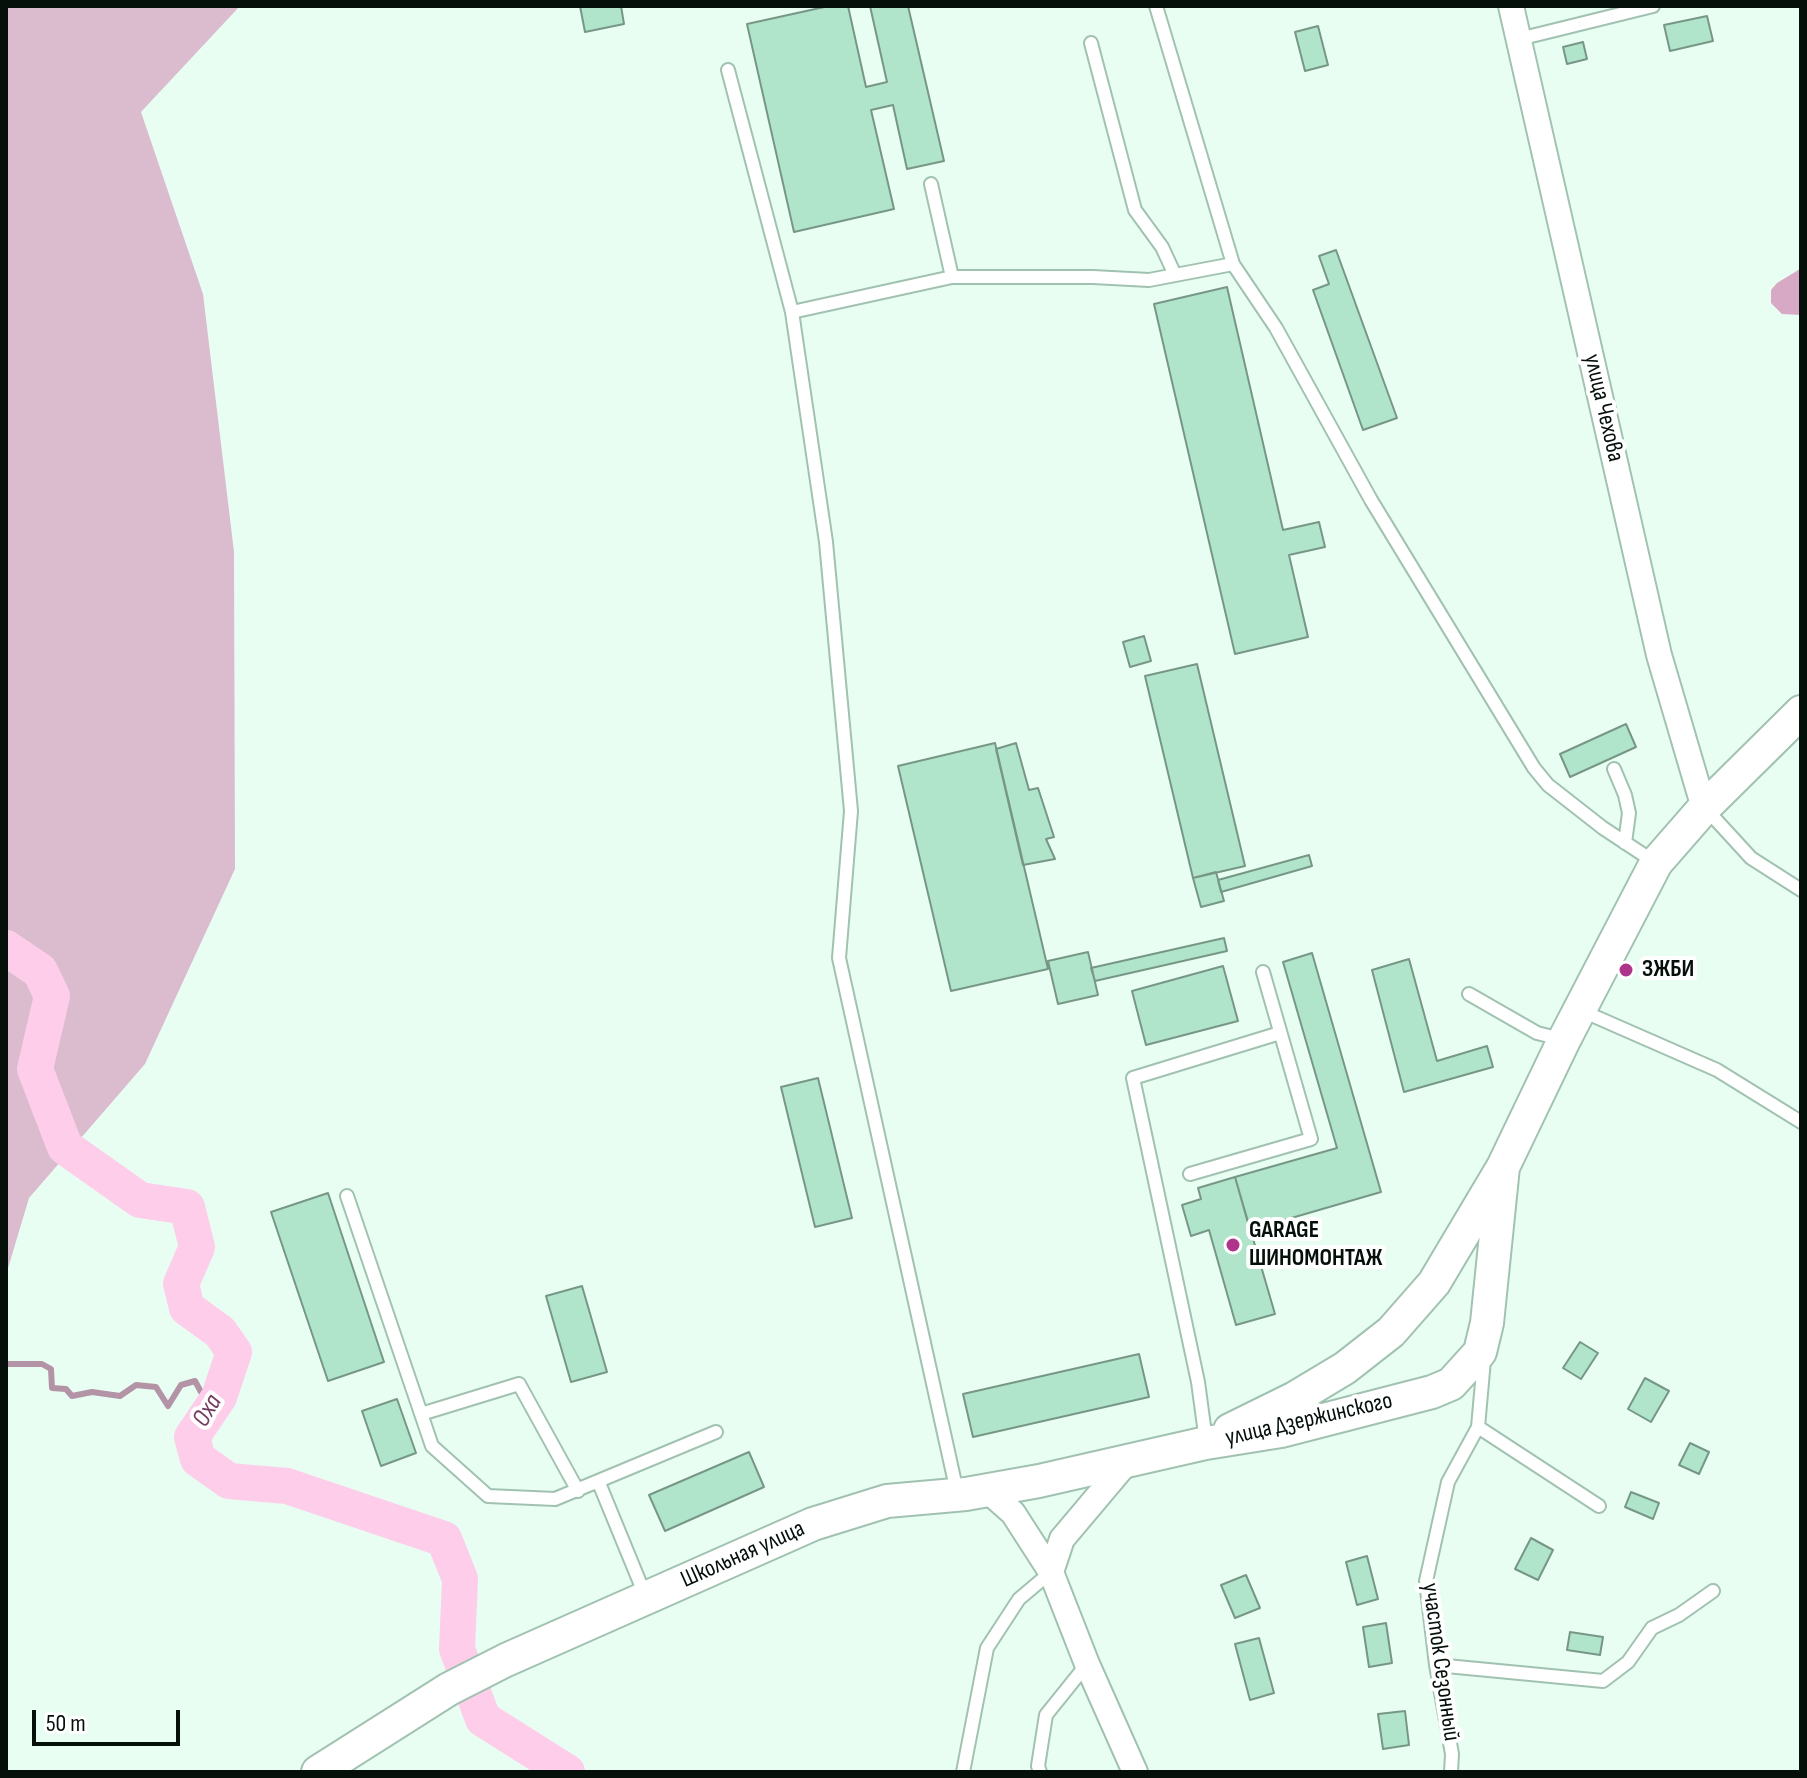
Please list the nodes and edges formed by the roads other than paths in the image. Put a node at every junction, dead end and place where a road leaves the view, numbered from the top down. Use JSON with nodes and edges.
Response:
{"nodes":[{"id":1,"x":1156,"y":6,"type":"edge"},
{"id":2,"x":1511,"y":6,"type":"edge"},
{"id":3,"x":1653,"y":6,"type":"edge"},
{"id":4,"x":1519,"y":39,"type":"junction"},
{"id":5,"x":1091,"y":43,"type":"dead end"},
{"id":6,"x":728,"y":70,"type":"dead end"},
{"id":7,"x":931,"y":184,"type":"dead end"},
{"id":8,"x":1233,"y":264,"type":"junction"},
{"id":9,"x":1175,"y":275,"type":"junction"},
{"id":10,"x":952,"y":277,"type":"junction"},
{"id":11,"x":792,"y":312,"type":"junction"},
{"id":12,"x":1801,"y":712,"type":"edge"},
{"id":13,"x":1614,"y":769,"type":"dead end"},
{"id":14,"x":1704,"y":808,"type":"junction"},
{"id":15,"x":1625,"y":843,"type":"junction"},
{"id":16,"x":1656,"y":863,"type":"junction"},
{"id":17,"x":1801,"y":890,"type":"edge"},
{"id":18,"x":1263,"y":972,"type":"dead end"},
{"id":19,"x":1469,"y":994,"type":"dead end"},
{"id":20,"x":1580,"y":1010,"type":"junction"},
{"id":21,"x":1280,"y":1033,"type":"junction"},
{"id":22,"x":1564,"y":1040,"type":"junction"},
{"id":23,"x":1801,"y":1122,"type":"edge"},
{"id":24,"x":1503,"y":1167,"type":"junction"},
{"id":25,"x":1190,"y":1174,"type":"dead end"},
{"id":26,"x":347,"y":1196,"type":"dead end"},
{"id":27,"x":1487,"y":1323,"type":"junction"},
{"id":28,"x":421,"y":1414,"type":"junction"},
{"id":29,"x":1478,"y":1427,"type":"junction"},
{"id":30,"x":716,"y":1432,"type":"dead end"},
{"id":31,"x":1206,"y":1443,"type":"junction"},
{"id":32,"x":1126,"y":1463,"type":"junction"},
{"id":33,"x":599,"y":1483,"type":"junction"},
{"id":34,"x":578,"y":1491,"type":"junction"},
{"id":35,"x":972,"y":1493,"type":"junction"},
{"id":36,"x":1599,"y":1506,"type":"dead end"},
{"id":37,"x":1051,"y":1572,"type":"junction"},
{"id":38,"x":1713,"y":1591,"type":"dead end"},
{"id":39,"x":646,"y":1598,"type":"junction"},
{"id":40,"x":1087,"y":1664,"type":"junction"},
{"id":41,"x":1436,"y":1665,"type":"junction"},
{"id":42,"x":318,"y":1772,"type":"edge"},
{"id":43,"x":963,"y":1772,"type":"edge"},
{"id":44,"x":1040,"y":1772,"type":"edge"},
{"id":45,"x":1135,"y":1772,"type":"edge"},
{"id":46,"x":1451,"y":1772,"type":"edge"}],
"edges":[{"from":1,"to":8,"type":"lane"},
{"from":2,"to":4,"type":"street","name":"улица Чехова"},
{"from":3,"to":4,"type":"lane"},
{"from":4,"to":14,"type":"street","name":"улица Чехова"},
{"from":5,"to":9,"type":"lane"},
{"from":6,"to":11,"type":"lane"},
{"from":7,"to":10,"type":"lane"},
{"from":8,"to":9,"type":"lane"},
{"from":8,"to":15,"type":"lane"},
{"from":9,"to":10,"type":"lane"},
{"from":10,"to":11,"type":"lane"},
{"from":11,"to":35,"type":"lane"},
{"from":12,"to":14,"type":"street","name":"улица Дзержинского"},
{"from":13,"to":15,"type":"lane"},
{"from":14,"to":16,"type":"street","name":"улица Дзержинского"},
{"from":14,"to":17,"type":"lane"},
{"from":15,"to":16,"type":"lane"},
{"from":16,"to":20,"type":"street","name":"улица Дзержинского"},
{"from":18,"to":21,"type":"lane"},
{"from":19,"to":22,"type":"lane"},
{"from":20,"to":22,"type":"street","name":"улица Дзержинского"},
{"from":20,"to":23,"type":"lane"},
{"from":21,"to":25,"type":"lane"},
{"from":21,"to":31,"type":"lane"},
{"from":22,"to":24,"type":"street","name":"улица Дзержинского"},
{"from":24,"to":27,"type":"street","name":"улица Дзержинского"},
{"from":24,"to":31,"type":"street","name":"улица Дзержинского"},
{"from":26,"to":28,"type":"lane"},
{"from":27,"to":29,"type":"lane","name":"участок Сезонный"},
{"from":27,"to":31,"type":"street","name":"улица Дзержинского"},
{"from":28,"to":34,"type":"lane"},
{"from":28,"to":34,"type":"lane"},
{"from":29,"to":36,"type":"lane"},
{"from":29,"to":41,"type":"lane","name":"участок Сезонный"},
{"from":30,"to":33,"type":"lane"},
{"from":31,"to":32,"type":"street","name":"Школьная улица"},
{"from":32,"to":35,"type":"street","name":"Школьная улица"},
{"from":32,"to":37,"type":"street"},
{"from":33,"to":34,"type":"lane"},
{"from":33,"to":39,"type":"lane"},
{"from":35,"to":37,"type":"street"},
{"from":35,"to":39,"type":"street","name":"Школьная улица"},
{"from":37,"to":40,"type":"street"},
{"from":37,"to":43,"type":"lane"},
{"from":38,"to":41,"type":"lane"},
{"from":39,"to":42,"type":"street","name":"Школьная улица"},
{"from":40,"to":44,"type":"lane"},
{"from":40,"to":45,"type":"street"},
{"from":41,"to":46,"type":"lane","name":"участок Сезонный"}]}
